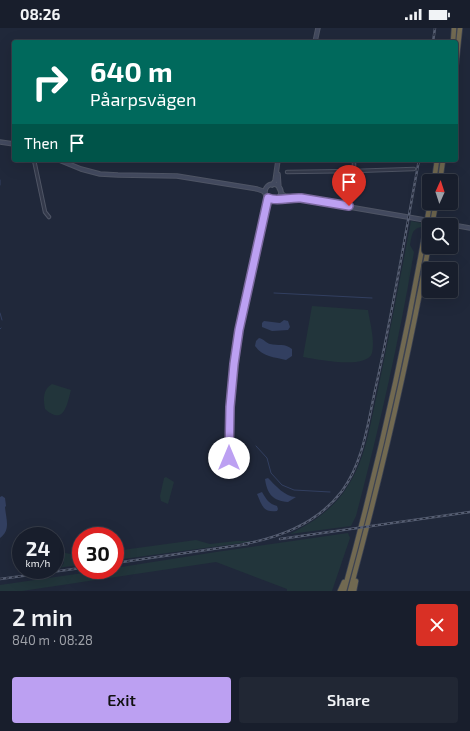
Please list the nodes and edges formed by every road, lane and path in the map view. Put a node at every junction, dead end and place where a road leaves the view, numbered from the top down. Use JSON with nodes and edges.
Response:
{"nodes":[{"id":1,"x":318,"y":28,"type":"edge"},
{"id":2,"x":454,"y":28,"type":"edge"},
{"id":3,"x":460,"y":28,"type":"edge"},
{"id":4,"x":315,"y":40,"type":"edge"},
{"id":5,"x":453,"y":40,"type":"edge"},
{"id":6,"x":458,"y":47,"type":"edge"},
{"id":7,"x":0,"y":142,"type":"edge"},
{"id":8,"x":12,"y":144,"type":"edge"},
{"id":9,"x":34,"y":162,"type":"edge"},
{"id":10,"x":70,"y":162,"type":"edge"},
{"id":11,"x":278,"y":162,"type":"edge"},
{"id":12,"x":354,"y":162,"type":"edge"},
{"id":13,"x":437,"y":162,"type":"edge"},
{"id":14,"x":443,"y":162,"type":"edge"},
{"id":15,"x":277,"y":166,"type":"junction"},
{"id":16,"x":414,"y":169,"type":"dead end"},
{"id":17,"x":354,"y":171,"type":"junction"},
{"id":18,"x":287,"y":172,"type":"dead end"},
{"id":19,"x":435,"y":174,"type":"edge"},
{"id":20,"x":441,"y":174,"type":"edge"},
{"id":21,"x":270,"y":185,"type":"junction"},
{"id":22,"x":249,"y":188,"type":"junction"},
{"id":23,"x":280,"y":190,"type":"junction"},
{"id":24,"x":265,"y":193,"type":"junction"},
{"id":25,"x":293,"y":197,"type":"junction"},
{"id":26,"x":268,"y":198,"type":"junction"},
{"id":27,"x":275,"y":200,"type":"junction"},
{"id":28,"x":429,"y":210,"type":"edge"},
{"id":29,"x":49,"y":217,"type":"dead end"},
{"id":30,"x":422,"y":219,"type":"edge"},
{"id":31,"x":458,"y":227,"type":"edge"},
{"id":32,"x":470,"y":228,"type":"edge"},
{"id":33,"x":427,"y":254,"type":"edge"},
{"id":34,"x":229,"y":458,"type":"dead end"},
{"id":35,"x":362,"y":546,"type":"junction"},
{"id":36,"x":353,"y":560,"type":"junction"},
{"id":37,"x":340,"y":591,"type":"edge"},
{"id":38,"x":344,"y":591,"type":"edge"},
{"id":39,"x":350,"y":591,"type":"edge"},
{"id":40,"x":354,"y":591,"type":"edge"}],
"edges":[{"from":1,"to":4,"type":"street"},
{"from":2,"to":5,"type":"highway"},
{"from":3,"to":6,"type":"highway"},
{"from":7,"to":8,"type":"street"},
{"from":9,"to":29,"type":"street"},
{"from":10,"to":22,"type":"street"},
{"from":11,"to":15,"type":"street"},
{"from":12,"to":17,"type":"street"},
{"from":13,"to":19,"type":"highway"},
{"from":14,"to":20,"type":"highway"},
{"from":15,"to":21,"type":"street"},
{"from":15,"to":23,"type":"street"},
{"from":16,"to":17,"type":"street"},
{"from":17,"to":18,"type":"street"},
{"from":21,"to":22,"type":"street"},
{"from":21,"to":23,"type":"street"},
{"from":21,"to":24,"type":"street"},
{"from":22,"to":24,"type":"street"},
{"from":23,"to":25,"type":"street"},
{"from":23,"to":27,"type":"street"},
{"from":24,"to":26,"type":"street"},
{"from":25,"to":27,"type":"street"},
{"from":25,"to":30,"type":"street"},
{"from":26,"to":27,"type":"street"},
{"from":26,"to":34,"type":"street"},
{"from":28,"to":36,"type":"highway"},
{"from":31,"to":32,"type":"street"},
{"from":33,"to":35,"type":"highway"},
{"from":35,"to":39,"type":"highway"},
{"from":35,"to":40,"type":"highway"},
{"from":36,"to":37,"type":"highway"},
{"from":36,"to":38,"type":"highway"}]}
